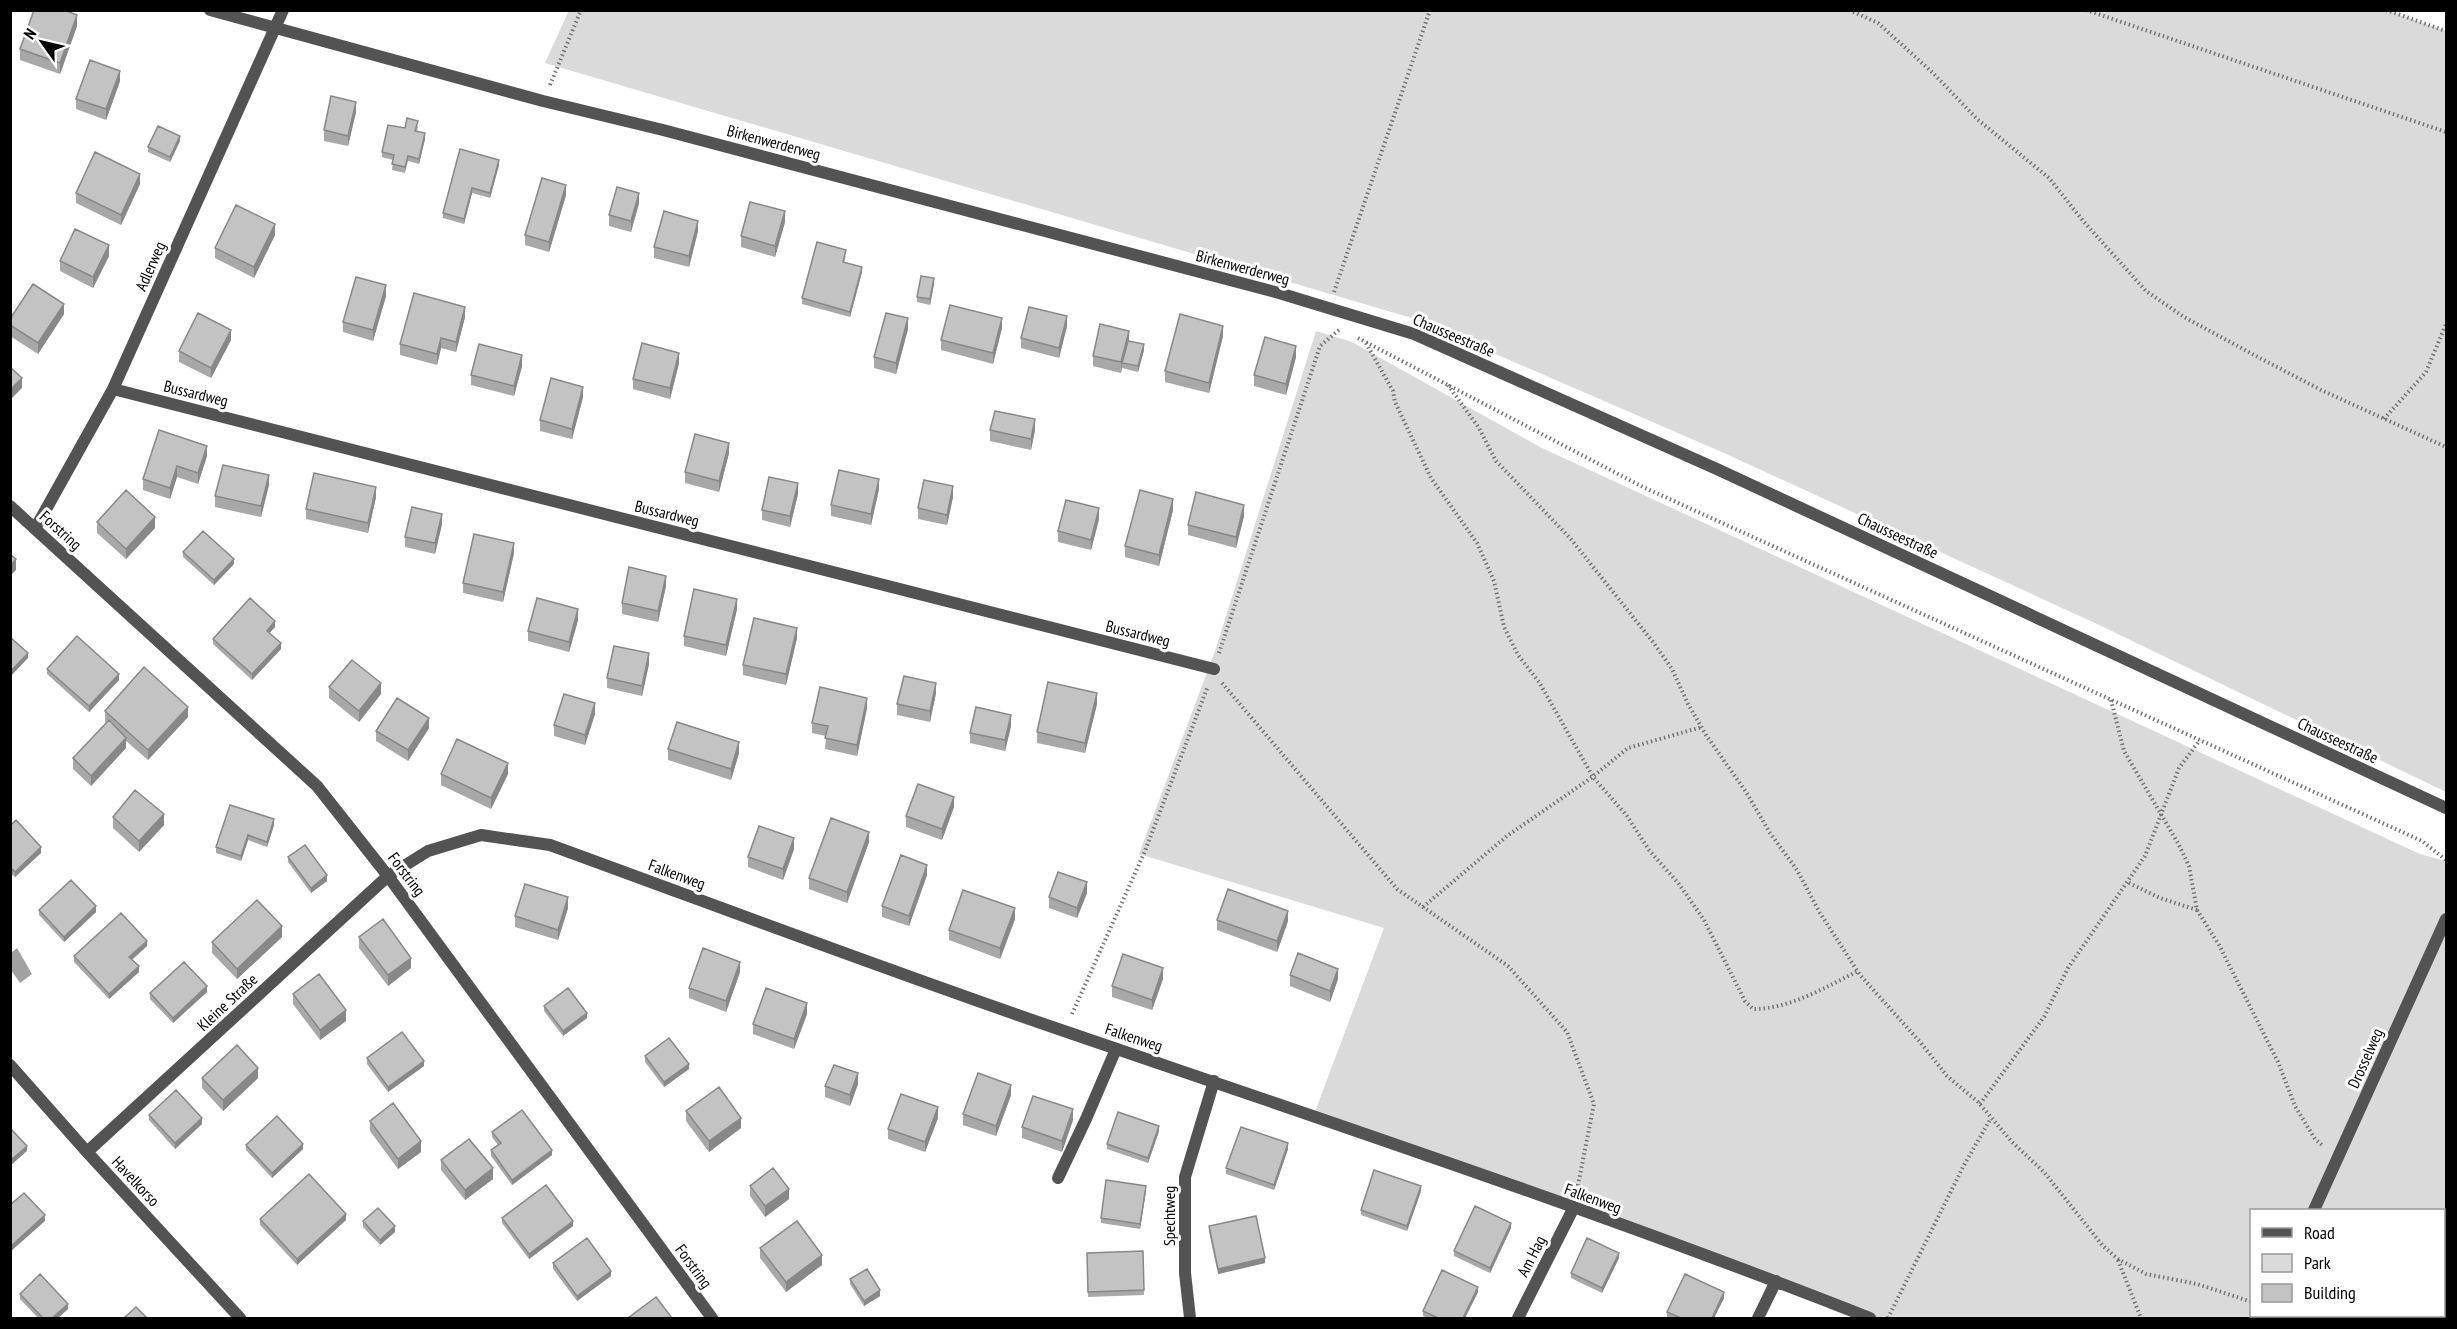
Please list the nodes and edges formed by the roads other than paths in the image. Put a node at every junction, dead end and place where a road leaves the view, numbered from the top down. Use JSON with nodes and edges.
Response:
{"nodes":[{"id":1,"x":210,"y":10,"type":"edge"},
{"id":2,"x":284,"y":10,"type":"edge"},
{"id":3,"x":274,"y":30,"type":"junction"},
{"id":4,"x":1329,"y":307,"type":"joint"},
{"id":5,"x":113,"y":389,"type":"junction"},
{"id":6,"x":10,"y":506,"type":"edge"},
{"id":7,"x":34,"y":529,"type":"junction"},
{"id":8,"x":1214,"y":669,"type":"road end"},
{"id":9,"x":2446,"y":808,"type":"edge"},
{"id":10,"x":388,"y":876,"type":"junction"},
{"id":11,"x":2446,"y":919,"type":"edge"},
{"id":12,"x":1116,"y":1048,"type":"junction"},
{"id":13,"x":10,"y":1065,"type":"edge"},
{"id":14,"x":1214,"y":1081,"type":"junction"},
{"id":15,"x":87,"y":1152,"type":"junction"},
{"id":16,"x":1058,"y":1178,"type":"dead end"},
{"id":17,"x":1573,"y":1209,"type":"junction"},
{"id":18,"x":2314,"y":1209,"type":"edge"},
{"id":19,"x":1776,"y":1281,"type":"junction"},
{"id":20,"x":235,"y":1316,"type":"edge"},
{"id":21,"x":712,"y":1318,"type":"edge"},
{"id":22,"x":1190,"y":1318,"type":"edge"},
{"id":23,"x":1518,"y":1318,"type":"edge"},
{"id":24,"x":1758,"y":1318,"type":"edge"},
{"id":25,"x":1870,"y":1318,"type":"edge"}],
"edges":[{"from":1,"to":3,"type":"street","name":"Birkenwerderweg"},
{"from":2,"to":3,"type":"street","name":"Adlerweg"},
{"from":3,"to":4,"type":"street","name":"Birkenwerderweg"},
{"from":3,"to":5,"type":"street","name":"Adlerweg"},
{"from":4,"to":9,"type":"street","name":"Chausseestraße"},
{"from":5,"to":7,"type":"street","name":"Adlerweg"},
{"from":5,"to":8,"type":"street","name":"Bussardweg"},
{"from":6,"to":7,"type":"street","name":"Forstring"},
{"from":7,"to":10,"type":"street","name":"Forstring"},
{"from":10,"to":12,"type":"street","name":"Falkenweg"},
{"from":10,"to":15,"type":"street","name":"Kleine Straße"},
{"from":10,"to":21,"type":"street","name":"Forstring"},
{"from":11,"to":18,"type":"street","name":"Drosselweg"},
{"from":12,"to":14,"type":"street","name":"Falkenweg"},
{"from":12,"to":16,"type":"street"},
{"from":13,"to":15,"type":"street","name":"Havelkorso"},
{"from":14,"to":17,"type":"street","name":"Falkenweg"},
{"from":14,"to":22,"type":"street","name":"Spechtweg"},
{"from":15,"to":20,"type":"street","name":"Havelkorso"},
{"from":17,"to":19,"type":"street","name":"Falkenweg"},
{"from":17,"to":23,"type":"street","name":"Am Hag"},
{"from":19,"to":24,"type":"street"},
{"from":19,"to":25,"type":"street","name":"Falkenweg"}]}
